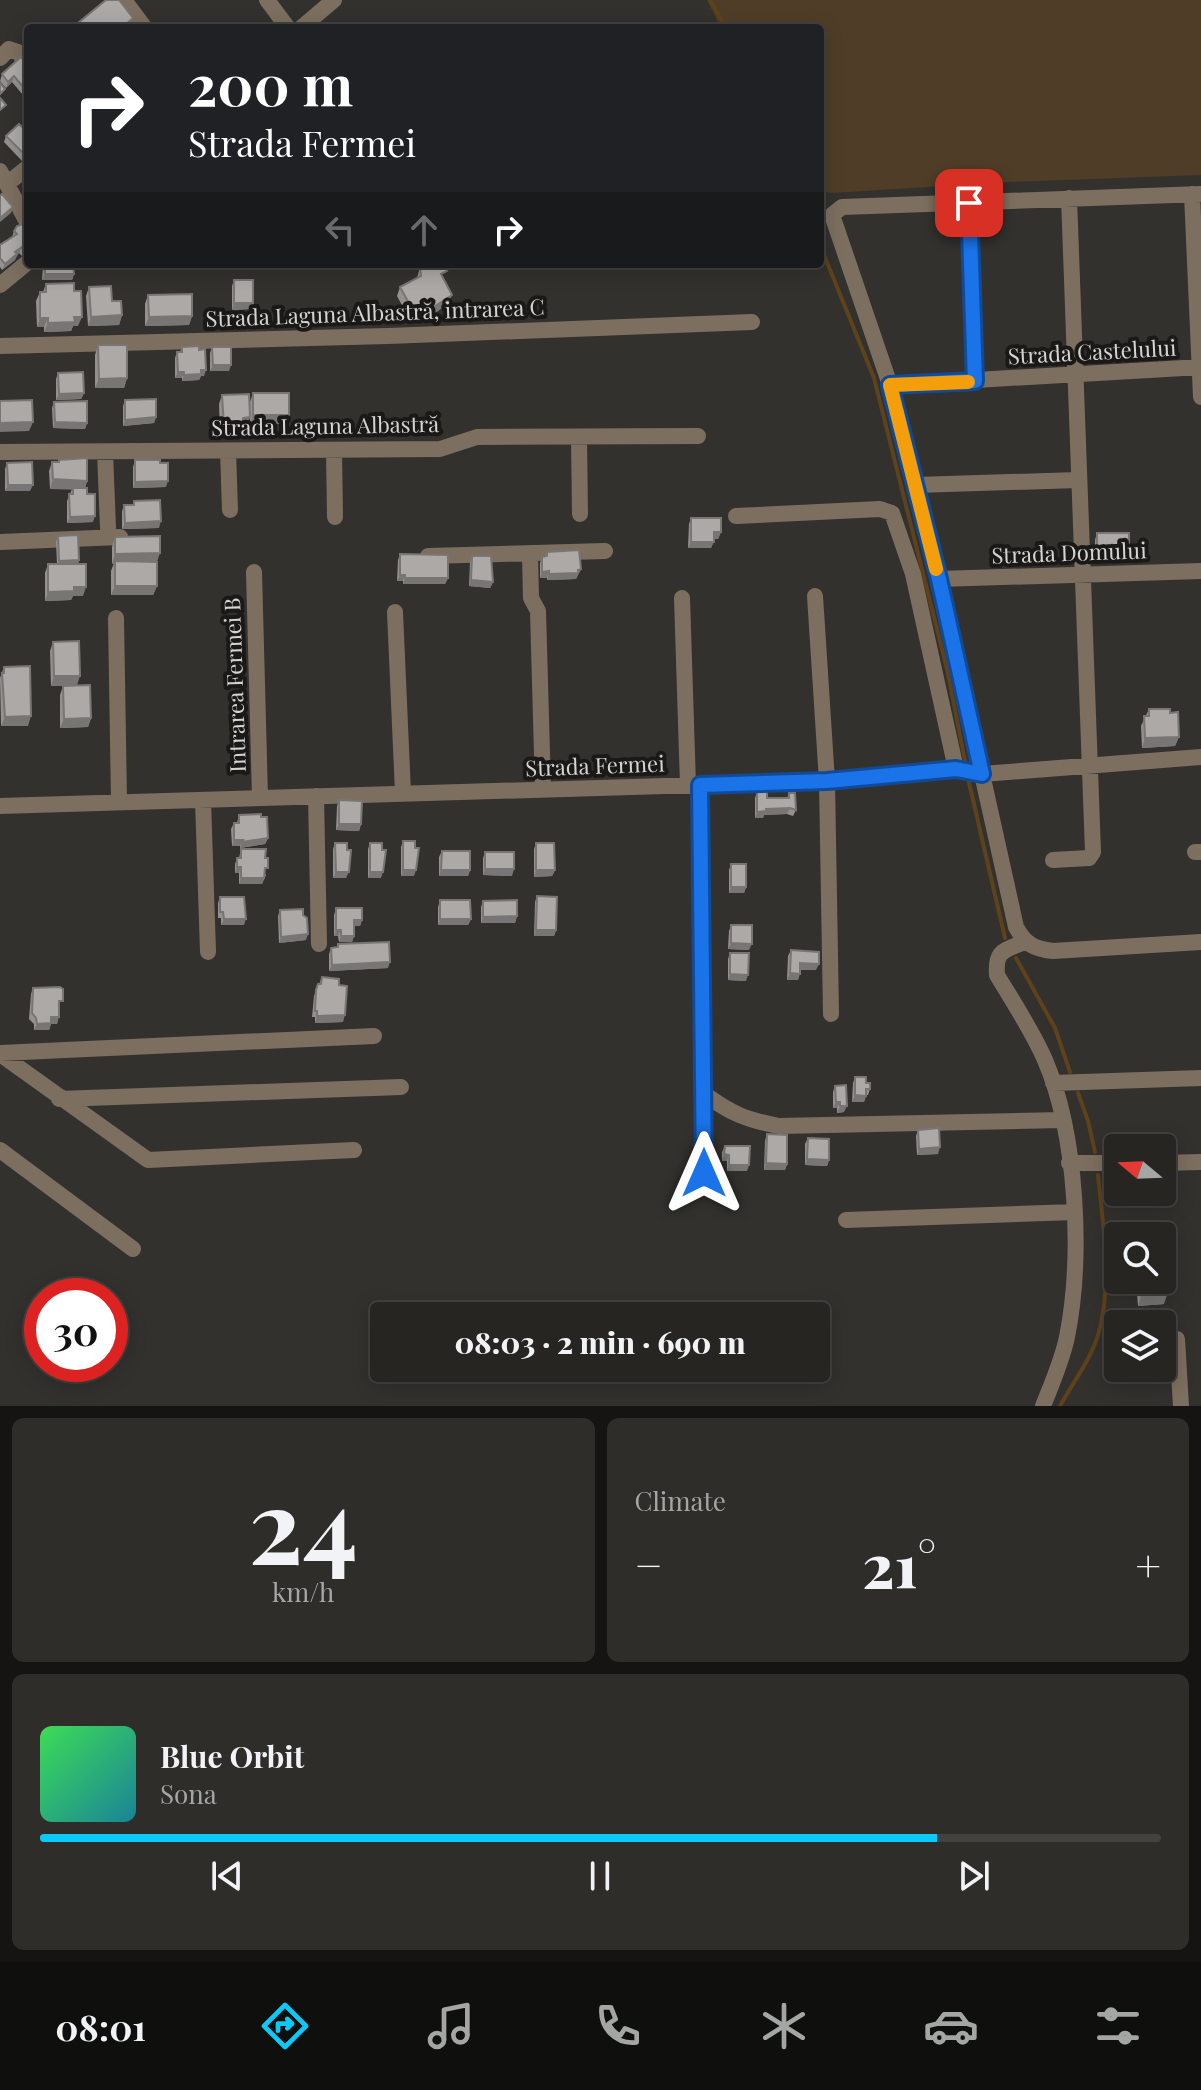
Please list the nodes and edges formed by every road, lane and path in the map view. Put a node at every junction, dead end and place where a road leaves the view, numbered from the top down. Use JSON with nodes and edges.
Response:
{"nodes":[{"id":1,"x":124,"y":0,"type":"edge"},
{"id":2,"x":267,"y":0,"type":"edge"},
{"id":3,"x":334,"y":0,"type":"edge"},
{"id":4,"x":142,"y":24,"type":"edge"},
{"id":5,"x":285,"y":24,"type":"edge"},
{"id":6,"x":306,"y":24,"type":"edge"},
{"id":7,"x":0,"y":58,"type":"edge"},
{"id":8,"x":24,"y":61,"type":"edge"},
{"id":9,"x":24,"y":169,"type":"edge"},
{"id":10,"x":3,"y":178,"type":"edge"},
{"id":11,"x":1197,"y":194,"type":"edge"},
{"id":12,"x":1069,"y":198,"type":"junction"},
{"id":13,"x":969,"y":203,"type":"junction"},
{"id":14,"x":24,"y":217,"type":"edge"},
{"id":15,"x":24,"y":265,"type":"edge"},
{"id":16,"x":0,"y":285,"type":"edge"},
{"id":17,"x":752,"y":322,"type":"dead end"},
{"id":18,"x":0,"y":346,"type":"edge"},
{"id":19,"x":1200,"y":368,"type":"edge"},
{"id":20,"x":1075,"y":375,"type":"junction"},
{"id":21,"x":975,"y":381,"type":"junction"},
{"id":22,"x":890,"y":385,"type":"junction"},
{"id":23,"x":1201,"y":397,"type":"edge"},
{"id":24,"x":698,"y":436,"type":"dead end"},
{"id":25,"x":579,"y":438,"type":"junction"},
{"id":26,"x":334,"y":450,"type":"junction"},
{"id":27,"x":228,"y":451,"type":"junction"},
{"id":28,"x":0,"y":452,"type":"edge"},
{"id":29,"x":105,"y":452,"type":"junction"},
{"id":30,"x":1079,"y":480,"type":"junction"},
{"id":31,"x":915,"y":485,"type":"junction"},
{"id":32,"x":230,"y":510,"type":"dead end"},
{"id":33,"x":580,"y":514,"type":"dead end"},
{"id":34,"x":736,"y":516,"type":"dead end"},
{"id":35,"x":335,"y":517,"type":"dead end"},
{"id":36,"x":0,"y":542,"type":"edge"},
{"id":37,"x":605,"y":551,"type":"dead end"},
{"id":38,"x":530,"y":554,"type":"junction"},
{"id":39,"x":411,"y":556,"type":"edge"},
{"id":40,"x":1201,"y":571,"type":"edge"},
{"id":41,"x":254,"y":572,"type":"dead end"},
{"id":42,"x":1083,"y":575,"type":"junction"},
{"id":43,"x":939,"y":579,"type":"junction"},
{"id":44,"x":815,"y":596,"type":"dead end"},
{"id":45,"x":682,"y":598,"type":"dead end"},
{"id":46,"x":395,"y":612,"type":"dead end"},
{"id":47,"x":116,"y":618,"type":"dead end"},
{"id":48,"x":1201,"y":757,"type":"edge"},
{"id":49,"x":1090,"y":766,"type":"junction"},
{"id":50,"x":970,"y":771,"type":"junction"},
{"id":51,"x":827,"y":781,"type":"junction"},
{"id":52,"x":694,"y":785,"type":"junction"},
{"id":53,"x":543,"y":789,"type":"junction"},
{"id":54,"x":403,"y":793,"type":"junction"},
{"id":55,"x":316,"y":796,"type":"junction"},
{"id":56,"x":260,"y":797,"type":"junction"},
{"id":57,"x":203,"y":800,"type":"junction"},
{"id":58,"x":119,"y":801,"type":"junction"},
{"id":59,"x":0,"y":806,"type":"edge"},
{"id":60,"x":1053,"y":860,"type":"dead end"},
{"id":61,"x":1024,"y":942,"type":"junction"},
{"id":62,"x":1201,"y":942,"type":"edge"},
{"id":63,"x":319,"y":944,"type":"dead end"},
{"id":64,"x":208,"y":952,"type":"dead end"},
{"id":65,"x":831,"y":1014,"type":"dead end"},
{"id":66,"x":374,"y":1036,"type":"dead end"},
{"id":67,"x":0,"y":1054,"type":"edge"},
{"id":68,"x":1201,"y":1078,"type":"edge"},
{"id":69,"x":1053,"y":1083,"type":"junction"},
{"id":70,"x":401,"y":1087,"type":"dead end"},
{"id":71,"x":703,"y":1093,"type":"junction"},
{"id":72,"x":59,"y":1099,"type":"junction"},
{"id":73,"x":1062,"y":1120,"type":"junction"},
{"id":74,"x":0,"y":1150,"type":"edge"},
{"id":75,"x":354,"y":1150,"type":"dead end"},
{"id":76,"x":1201,"y":1162,"type":"edge"},
{"id":77,"x":1069,"y":1163,"type":"junction"},
{"id":78,"x":1104,"y":1163,"type":"edge"},
{"id":79,"x":1176,"y":1163,"type":"edge"},
{"id":80,"x":704,"y":1173,"type":"dead end"},
{"id":81,"x":1074,"y":1212,"type":"junction"},
{"id":82,"x":846,"y":1220,"type":"dead end"},
{"id":83,"x":133,"y":1249,"type":"dead end"},
{"id":84,"x":1177,"y":1339,"type":"dead end"},
{"id":85,"x":1043,"y":1406,"type":"edge"},
{"id":86,"x":1181,"y":1406,"type":"edge"}],
"edges":[{"from":1,"to":4,"type":"street"},
{"from":2,"to":5,"type":"street"},
{"from":3,"to":6,"type":"street"},
{"from":7,"to":8,"type":"street"},
{"from":9,"to":10,"type":"street"},
{"from":10,"to":14,"type":"street"},
{"from":11,"to":12,"type":"street"},
{"from":11,"to":19,"type":"street"},
{"from":12,"to":13,"type":"street"},
{"from":12,"to":20,"type":"street"},
{"from":13,"to":21,"type":"street"},
{"from":13,"to":22,"type":"street"},
{"from":15,"to":16,"type":"street"},
{"from":17,"to":18,"type":"street","name":"Strada Laguna Albastră, intrarea C"},
{"from":19,"to":20,"type":"street","name":"Strada Castelului"},
{"from":19,"to":23,"type":"street"},
{"from":20,"to":21,"type":"street","name":"Strada Castelului"},
{"from":20,"to":30,"type":"street"},
{"from":21,"to":22,"type":"street","name":"Strada Castelului"},
{"from":22,"to":31,"type":"street"},
{"from":24,"to":25,"type":"street","name":"Strada Laguna Albastră"},
{"from":25,"to":26,"type":"street","name":"Strada Laguna Albastră"},
{"from":25,"to":33,"type":"street"},
{"from":26,"to":27,"type":"street","name":"Strada Laguna Albastră"},
{"from":26,"to":35,"type":"street"},
{"from":27,"to":29,"type":"street","name":"Strada Laguna Albastră"},
{"from":27,"to":32,"type":"street"},
{"from":28,"to":29,"type":"street","name":"Strada Laguna Albastră"},
{"from":29,"to":36,"type":"street"},
{"from":30,"to":31,"type":"street"},
{"from":30,"to":42,"type":"street"},
{"from":31,"to":43,"type":"street"},
{"from":34,"to":50,"type":"street"},
{"from":37,"to":38,"type":"street"},
{"from":38,"to":39,"type":"street"},
{"from":38,"to":53,"type":"street"},
{"from":40,"to":42,"type":"street","name":"Strada Domului"},
{"from":41,"to":56,"type":"street","name":"Intrarea Fermei B"},
{"from":42,"to":43,"type":"street","name":"Strada Domului"},
{"from":42,"to":49,"type":"street"},
{"from":43,"to":50,"type":"street"},
{"from":44,"to":51,"type":"street"},
{"from":45,"to":52,"type":"street"},
{"from":46,"to":54,"type":"street"},
{"from":47,"to":58,"type":"street"},
{"from":48,"to":49,"type":"street","name":"Strada Fermei"},
{"from":49,"to":50,"type":"street","name":"Strada Fermei"},
{"from":49,"to":60,"type":"street"},
{"from":50,"to":51,"type":"street","name":"Strada Fermei"},
{"from":50,"to":61,"type":"street"},
{"from":51,"to":52,"type":"street","name":"Strada Fermei"},
{"from":51,"to":65,"type":"street"},
{"from":52,"to":53,"type":"street","name":"Strada Fermei"},
{"from":52,"to":71,"type":"street"},
{"from":53,"to":54,"type":"street","name":"Strada Fermei"},
{"from":54,"to":55,"type":"street","name":"Strada Fermei"},
{"from":55,"to":56,"type":"street","name":"Strada Fermei"},
{"from":55,"to":63,"type":"street"},
{"from":56,"to":57,"type":"street","name":"Strada Fermei"},
{"from":57,"to":58,"type":"street","name":"Strada Fermei"},
{"from":57,"to":64,"type":"street"},
{"from":58,"to":59,"type":"street","name":"Strada Fermei"},
{"from":61,"to":62,"type":"street"},
{"from":61,"to":69,"type":"street"},
{"from":66,"to":67,"type":"street"},
{"from":67,"to":72,"type":"street"},
{"from":68,"to":69,"type":"street"},
{"from":69,"to":73,"type":"street"},
{"from":70,"to":72,"type":"street"},
{"from":71,"to":73,"type":"street"},
{"from":71,"to":80,"type":"street"},
{"from":72,"to":75,"type":"street"},
{"from":73,"to":77,"type":"street"},
{"from":74,"to":83,"type":"street"},
{"from":76,"to":79,"type":"street"},
{"from":77,"to":78,"type":"street"},
{"from":77,"to":81,"type":"street"},
{"from":81,"to":82,"type":"street"},
{"from":81,"to":85,"type":"street"},
{"from":84,"to":86,"type":"street"}]}
